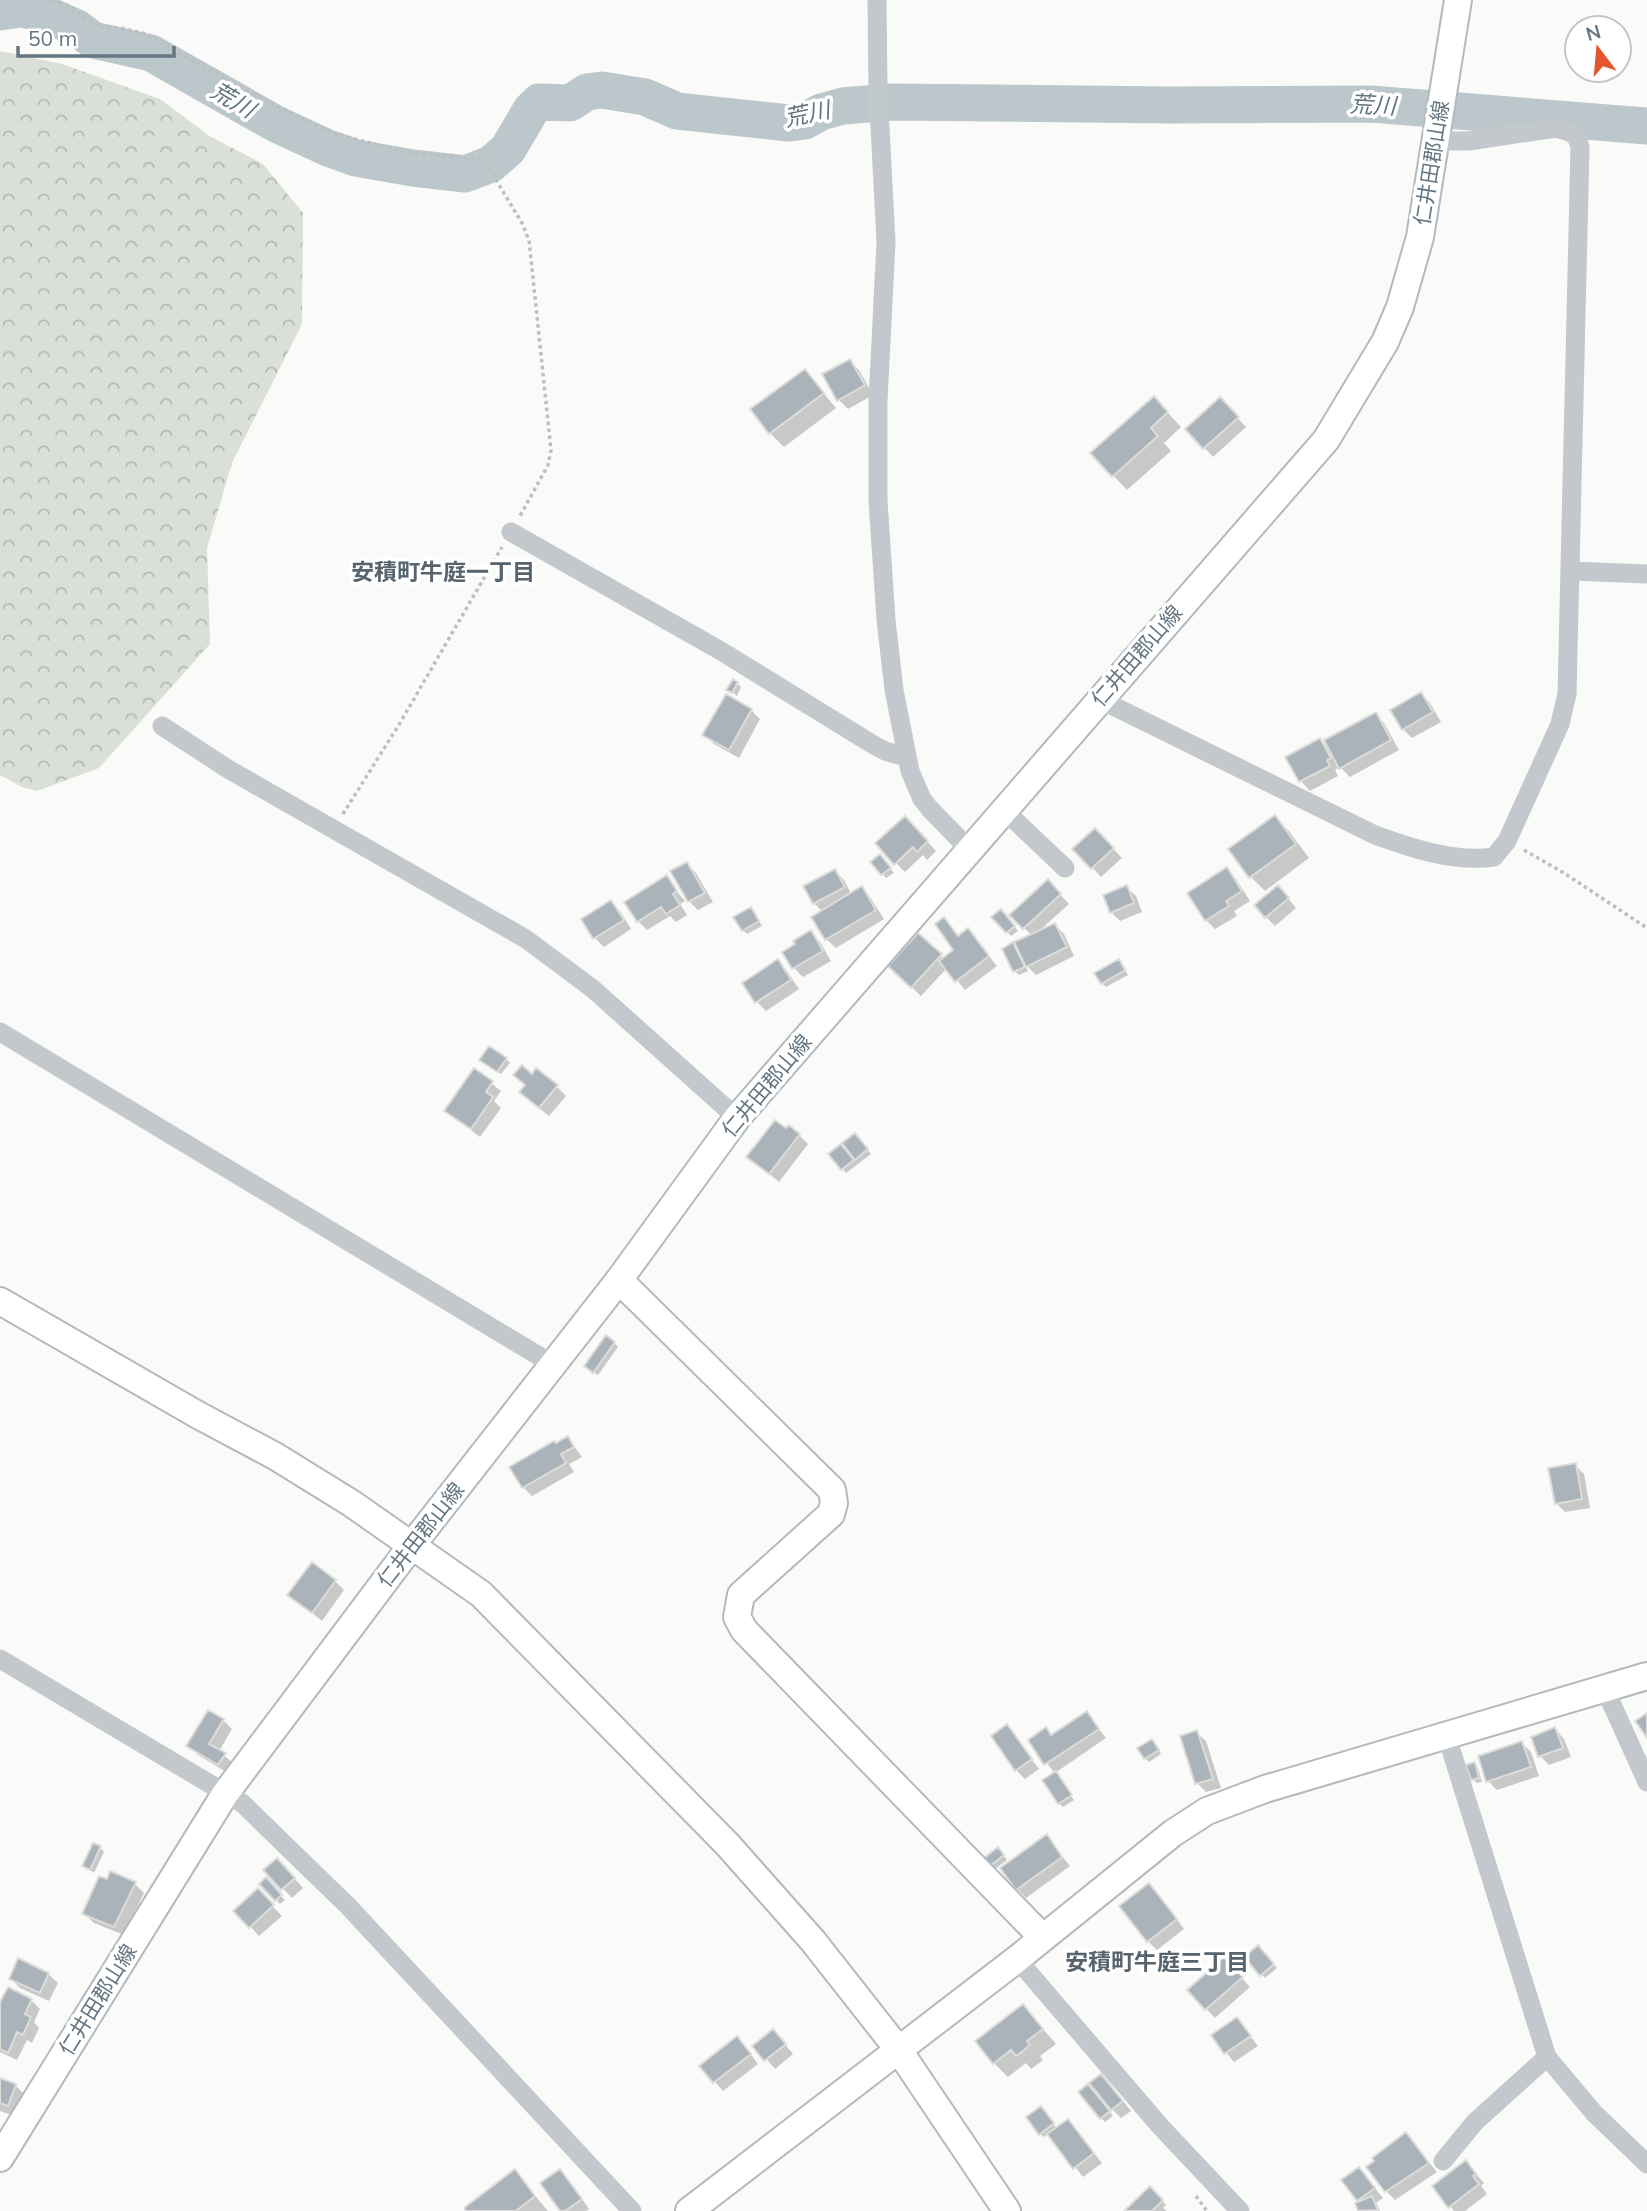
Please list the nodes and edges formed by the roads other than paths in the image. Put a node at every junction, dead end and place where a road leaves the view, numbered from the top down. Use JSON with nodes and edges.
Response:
{"nodes":[{"id":1,"x":877,"y":0,"type":"edge"},
{"id":2,"x":1458,"y":0,"type":"edge"},
{"id":3,"x":1435,"y":141,"type":"junction"},
{"id":4,"x":511,"y":532,"type":"road end"},
{"id":5,"x":1570,"y":571,"type":"junction"},
{"id":6,"x":1647,"y":574,"type":"edge"},
{"id":7,"x":1099,"y":699,"type":"junction"},
{"id":8,"x":162,"y":726,"type":"dead end"},
{"id":9,"x":906,"y":757,"type":"junction"},
{"id":10,"x":1003,"y":809,"type":"junction"},
{"id":11,"x":969,"y":849,"type":"junction"},
{"id":12,"x":1065,"y":868,"type":"dead end"},
{"id":13,"x":0,"y":1032,"type":"edge"},
{"id":14,"x":737,"y":1118,"type":"junction"},
{"id":15,"x":619,"y":1280,"type":"junction"},
{"id":16,"x":0,"y":1301,"type":"edge"},
{"id":17,"x":554,"y":1365,"type":"junction"},
{"id":18,"x":412,"y":1545,"type":"junction"},
{"id":19,"x":0,"y":1659,"type":"edge"},
{"id":20,"x":1647,"y":1676,"type":"edge"},
{"id":21,"x":1605,"y":1689,"type":"junction"},
{"id":22,"x":1447,"y":1737,"type":"junction"},
{"id":23,"x":1647,"y":1782,"type":"edge"},
{"id":24,"x":225,"y":1794,"type":"junction"},
{"id":25,"x":1043,"y":1938,"type":"junction"},
{"id":26,"x":1017,"y":1959,"type":"junction"},
{"id":27,"x":898,"y":2049,"type":"junction"},
{"id":28,"x":1547,"y":2057,"type":"junction"},
{"id":29,"x":0,"y":2158,"type":"edge"},
{"id":30,"x":1443,"y":2161,"type":"dead end"},
{"id":31,"x":1647,"y":2164,"type":"edge"},
{"id":32,"x":632,"y":2211,"type":"edge"},
{"id":33,"x":689,"y":2211,"type":"edge"},
{"id":34,"x":1007,"y":2211,"type":"edge"},
{"id":35,"x":1240,"y":2211,"type":"edge"}],
"edges":[{"from":1,"to":9,"type":"street"},
{"from":2,"to":3,"type":"street","name":"仁井田郡山線"},
{"from":3,"to":5,"type":"street"},
{"from":3,"to":7,"type":"street","name":"仁井田郡山線"},
{"from":4,"to":9,"type":"street"},
{"from":5,"to":6,"type":"street"},
{"from":5,"to":7,"type":"street"},
{"from":7,"to":10,"type":"street","name":"仁井田郡山線"},
{"from":8,"to":14,"type":"street"},
{"from":9,"to":11,"type":"street"},
{"from":10,"to":11,"type":"street","name":"仁井田郡山線"},
{"from":10,"to":12,"type":"street"},
{"from":11,"to":14,"type":"street","name":"仁井田郡山線"},
{"from":13,"to":17,"type":"street"},
{"from":14,"to":15,"type":"street","name":"仁井田郡山線"},
{"from":15,"to":17,"type":"street","name":"仁井田郡山線"},
{"from":15,"to":25,"type":"street"},
{"from":16,"to":18,"type":"street"},
{"from":17,"to":18,"type":"street","name":"仁井田郡山線"},
{"from":18,"to":24,"type":"street","name":"仁井田郡山線"},
{"from":18,"to":27,"type":"street"},
{"from":19,"to":24,"type":"street"},
{"from":20,"to":21,"type":"street"},
{"from":21,"to":22,"type":"street"},
{"from":21,"to":23,"type":"street"},
{"from":22,"to":25,"type":"street"},
{"from":22,"to":28,"type":"street"},
{"from":24,"to":29,"type":"street","name":"仁井田郡山線"},
{"from":24,"to":32,"type":"street"},
{"from":25,"to":26,"type":"street"},
{"from":26,"to":27,"type":"street"},
{"from":26,"to":35,"type":"street"},
{"from":27,"to":33,"type":"street"},
{"from":27,"to":34,"type":"street"},
{"from":28,"to":30,"type":"street"},
{"from":28,"to":31,"type":"street"}]}
